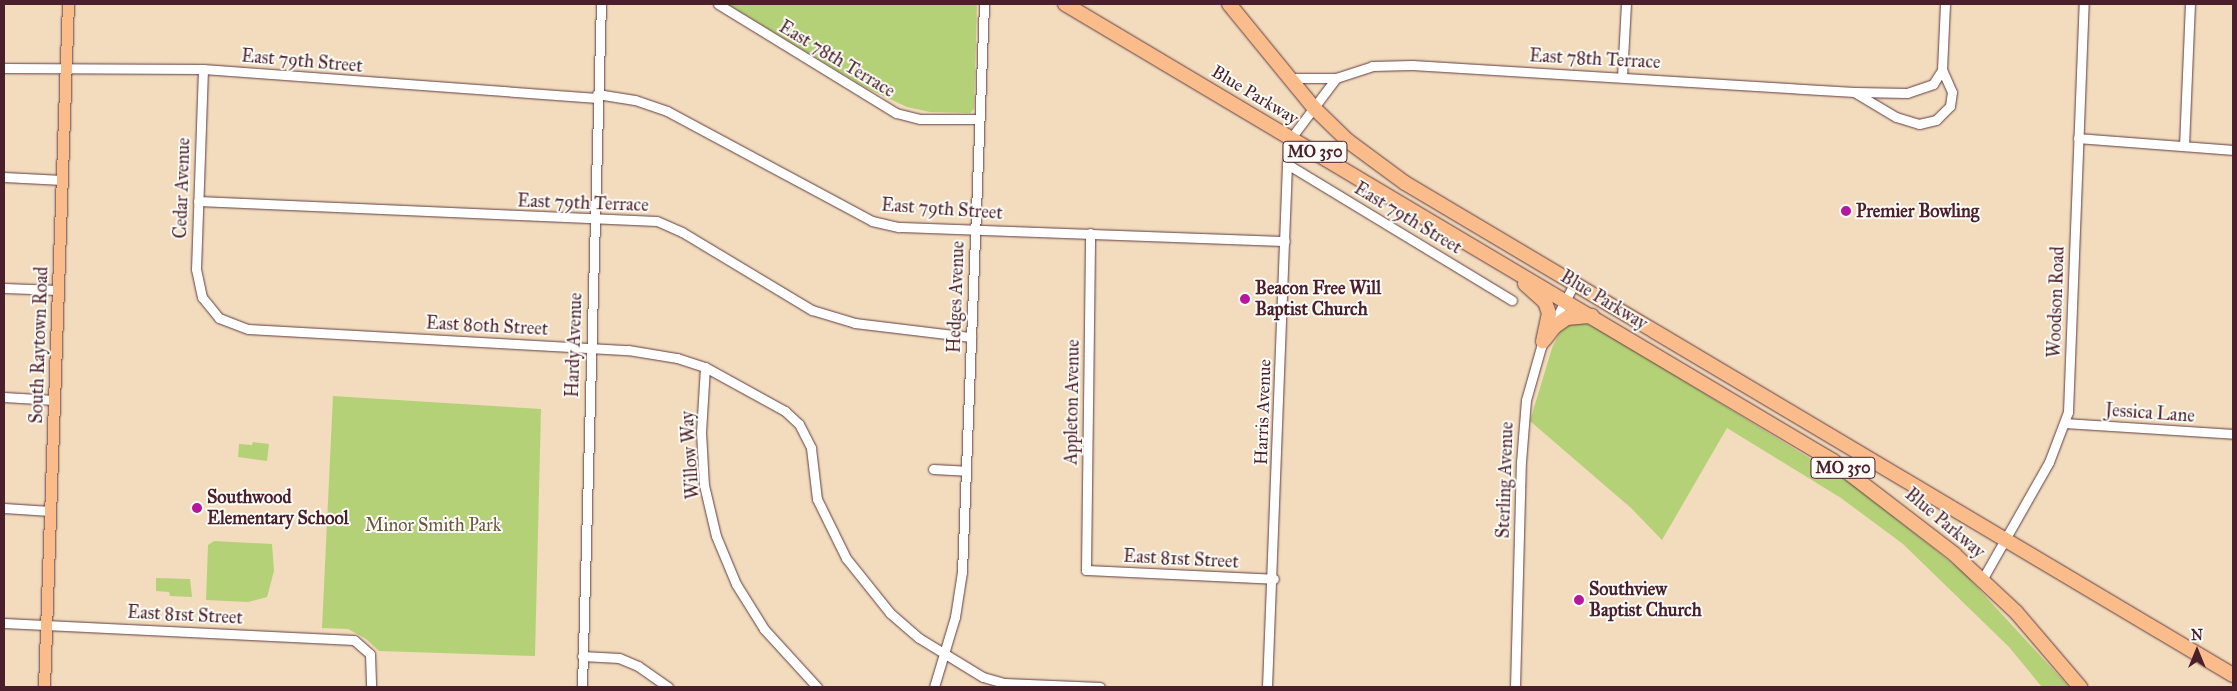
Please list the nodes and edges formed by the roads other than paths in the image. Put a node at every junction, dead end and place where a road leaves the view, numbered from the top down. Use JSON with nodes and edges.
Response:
{"nodes":[{"id":1,"x":68,"y":4,"type":"edge"},
{"id":2,"x":601,"y":4,"type":"edge"},
{"id":3,"x":718,"y":4,"type":"edge"},
{"id":4,"x":984,"y":4,"type":"edge"},
{"id":5,"x":1065,"y":4,"type":"edge"},
{"id":6,"x":1229,"y":4,"type":"edge"},
{"id":7,"x":1626,"y":4,"type":"edge"},
{"id":8,"x":1945,"y":4,"type":"edge"},
{"id":9,"x":2084,"y":4,"type":"edge"},
{"id":10,"x":2190,"y":4,"type":"edge"},
{"id":11,"x":4,"y":68,"type":"edge"},
{"id":12,"x":203,"y":69,"type":"junction"},
{"id":13,"x":66,"y":70,"type":"junction"},
{"id":14,"x":1942,"y":70,"type":"junction"},
{"id":15,"x":1622,"y":77,"type":"junction"},
{"id":16,"x":1290,"y":78,"type":"junction"},
{"id":17,"x":1336,"y":78,"type":"junction"},
{"id":18,"x":1854,"y":92,"type":"junction"},
{"id":19,"x":598,"y":96,"type":"junction"},
{"id":20,"x":1314,"y":109,"type":"junction"},
{"id":21,"x":978,"y":119,"type":"junction"},
{"id":22,"x":1292,"y":138,"type":"junction"},
{"id":23,"x":2078,"y":138,"type":"junction"},
{"id":24,"x":2184,"y":146,"type":"junction"},
{"id":25,"x":2233,"y":150,"type":"edge"},
{"id":26,"x":1287,"y":164,"type":"junction"},
{"id":27,"x":4,"y":177,"type":"edge"},
{"id":28,"x":62,"y":180,"type":"junction"},
{"id":29,"x":198,"y":201,"type":"junction"},
{"id":30,"x":594,"y":220,"type":"junction"},
{"id":31,"x":974,"y":229,"type":"junction"},
{"id":32,"x":1090,"y":233,"type":"junction"},
{"id":33,"x":1285,"y":241,"type":"junction"},
{"id":34,"x":1488,"y":254,"type":"junction"},
{"id":35,"x":1574,"y":284,"type":"junction"},
{"id":36,"x":4,"y":288,"type":"edge"},
{"id":37,"x":58,"y":290,"type":"junction"},
{"id":38,"x":1566,"y":299,"type":"junction"},
{"id":39,"x":1512,"y":300,"type":"dead end"},
{"id":40,"x":207,"y":305,"type":"joint"},
{"id":41,"x":1595,"y":317,"type":"junction"},
{"id":42,"x":971,"y":337,"type":"junction"},
{"id":43,"x":1544,"y":342,"type":"junction"},
{"id":44,"x":591,"y":348,"type":"junction"},
{"id":45,"x":705,"y":367,"type":"junction"},
{"id":46,"x":4,"y":397,"type":"edge"},
{"id":47,"x":54,"y":400,"type":"junction"},
{"id":48,"x":2065,"y":423,"type":"junction"},
{"id":49,"x":2233,"y":434,"type":"edge"},
{"id":50,"x":932,"y":468,"type":"dead end"},
{"id":51,"x":966,"y":471,"type":"junction"},
{"id":52,"x":4,"y":508,"type":"edge"},
{"id":53,"x":50,"y":511,"type":"junction"},
{"id":54,"x":2005,"y":540,"type":"junction"},
{"id":55,"x":1084,"y":572,"type":"joint"},
{"id":56,"x":1274,"y":579,"type":"junction"},
{"id":57,"x":1982,"y":580,"type":"junction"},
{"id":58,"x":4,"y":623,"type":"edge"},
{"id":59,"x":46,"y":625,"type":"junction"},
{"id":60,"x":582,"y":656,"type":"junction"},
{"id":61,"x":945,"y":656,"type":"junction"},
{"id":62,"x":2233,"y":675,"type":"edge"},
{"id":63,"x":44,"y":687,"type":"edge"},
{"id":64,"x":371,"y":687,"type":"edge"},
{"id":65,"x":582,"y":687,"type":"edge"},
{"id":66,"x":668,"y":687,"type":"edge"},
{"id":67,"x":817,"y":687,"type":"edge"},
{"id":68,"x":934,"y":687,"type":"edge"},
{"id":69,"x":1087,"y":687,"type":"edge"},
{"id":70,"x":1100,"y":687,"type":"edge"},
{"id":71,"x":1267,"y":687,"type":"edge"},
{"id":72,"x":1516,"y":687,"type":"edge"},
{"id":73,"x":2080,"y":687,"type":"edge"}],
"edges":[{"from":1,"to":13,"type":"main road","name":"South Raytown Road"},
{"from":2,"to":19,"type":"street","name":"Hardy Avenue"},
{"from":3,"to":21,"type":"street","name":"East 78th Terrace"},
{"from":4,"to":21,"type":"street","name":"Hedges Avenue"},
{"from":5,"to":22,"type":"highway","name":"Blue Parkway","number":"MO 350"},
{"from":6,"to":16,"type":"highway","name":"Blue Parkway","number":"MO 350"},
{"from":7,"to":15,"type":"street"},
{"from":8,"to":14,"type":"street"},
{"from":9,"to":23,"type":"street","name":"Woodson Road"},
{"from":10,"to":24,"type":"street"},
{"from":11,"to":13,"type":"street","name":"East 79th Street"},
{"from":12,"to":13,"type":"street","name":"East 79th Street"},
{"from":12,"to":19,"type":"street","name":"East 79th Street"},
{"from":12,"to":29,"type":"street","name":"Cedar Avenue"},
{"from":13,"to":28,"type":"main road","name":"South Raytown Road"},
{"from":14,"to":18,"type":"street","name":"East 78th Terrace"},
{"from":14,"to":18,"type":"street","name":"East 78th Terrace"},
{"from":15,"to":17,"type":"street","name":"East 78th Terrace"},
{"from":15,"to":18,"type":"street","name":"East 78th Terrace"},
{"from":16,"to":17,"type":"street","name":"East 78th Terrace"},
{"from":16,"to":20,"type":"highway","name":"Blue Parkway","number":"MO 350"},
{"from":17,"to":20,"type":"street"},
{"from":19,"to":30,"type":"street","name":"Hardy Avenue"},
{"from":19,"to":31,"type":"street","name":"East 79th Street"},
{"from":20,"to":22,"type":"street"},
{"from":20,"to":35,"type":"highway","name":"Blue Parkway","number":"MO 350"},
{"from":21,"to":31,"type":"street","name":"Hedges Avenue"},
{"from":22,"to":26,"type":"street","name":"Harris Avenue"},
{"from":22,"to":34,"type":"highway","name":"Blue Parkway","number":"MO 350"},
{"from":23,"to":24,"type":"street"},
{"from":23,"to":48,"type":"street","name":"Woodson Road"},
{"from":24,"to":25,"type":"street"},
{"from":26,"to":33,"type":"street","name":"Harris Avenue"},
{"from":26,"to":39,"type":"street","name":"East 79th Street"},
{"from":27,"to":28,"type":"street"},
{"from":28,"to":37,"type":"main road","name":"South Raytown Road"},
{"from":29,"to":30,"type":"street","name":"East 79th Terrace"},
{"from":29,"to":40,"type":"street","name":"Cedar Avenue"},
{"from":30,"to":42,"type":"street","name":"East 79th Terrace"},
{"from":30,"to":44,"type":"street","name":"Hardy Avenue"},
{"from":31,"to":32,"type":"street","name":"East 79th Street"},
{"from":31,"to":42,"type":"street","name":"Hedges Avenue"},
{"from":32,"to":33,"type":"street","name":"East 79th Street"},
{"from":32,"to":55,"type":"street","name":"Appleton Avenue"},
{"from":33,"to":56,"type":"street","name":"Harris Avenue"},
{"from":34,"to":38,"type":"highway","name":"Blue Parkway","number":"MO 350"},
{"from":34,"to":43,"type":"highway"},
{"from":35,"to":38,"type":"street","name":"Sterling Avenue"},
{"from":35,"to":54,"type":"highway","name":"Blue Parkway","number":"MO 350"},
{"from":36,"to":37,"type":"street"},
{"from":37,"to":47,"type":"main road","name":"South Raytown Road"},
{"from":38,"to":41,"type":"highway","name":"Blue Parkway","number":"MO 350"},
{"from":38,"to":43,"type":"street","name":"Sterling Avenue"},
{"from":40,"to":44,"type":"street","name":"East 80th Street"},
{"from":41,"to":43,"type":"highway"},
{"from":41,"to":57,"type":"highway","name":"Blue Parkway","number":"MO 350"},
{"from":42,"to":51,"type":"street","name":"Hedges Avenue"},
{"from":43,"to":72,"type":"street","name":"Sterling Avenue"},
{"from":44,"to":45,"type":"street","name":"East 80th Street"},
{"from":44,"to":60,"type":"street","name":"Hardy Avenue"},
{"from":45,"to":61,"type":"street","name":"East 80th Street"},
{"from":45,"to":67,"type":"street","name":"Willow Way"},
{"from":46,"to":47,"type":"street"},
{"from":47,"to":53,"type":"main road","name":"South Raytown Road"},
{"from":48,"to":49,"type":"street","name":"Jessica Lane"},
{"from":48,"to":54,"type":"street","name":"Woodson Road"},
{"from":50,"to":51,"type":"street"},
{"from":51,"to":61,"type":"street","name":"Hedges Avenue"},
{"from":52,"to":53,"type":"street"},
{"from":53,"to":59,"type":"main road","name":"South Raytown Road"},
{"from":54,"to":57,"type":"street","name":"Woodson Road"},
{"from":54,"to":62,"type":"highway","name":"Blue Parkway","number":"MO 350"},
{"from":55,"to":56,"type":"street","name":"East 81st Street"},
{"from":56,"to":71,"type":"street","name":"Harris Avenue"},
{"from":57,"to":73,"type":"highway","name":"Blue Parkway","number":"MO 350"},
{"from":58,"to":59,"type":"street","name":"East 81st Street"},
{"from":59,"to":63,"type":"main road","name":"South Raytown Road"},
{"from":59,"to":64,"type":"street","name":"East 81st Street"},
{"from":60,"to":65,"type":"street","name":"Hardy Avenue"},
{"from":60,"to":66,"type":"street"},
{"from":61,"to":68,"type":"street","name":"Hedges Avenue"},
{"from":61,"to":69,"type":"street","name":"East 80th Street"},
{"from":69,"to":70,"type":"street","name":"East 80th Street"}]}
